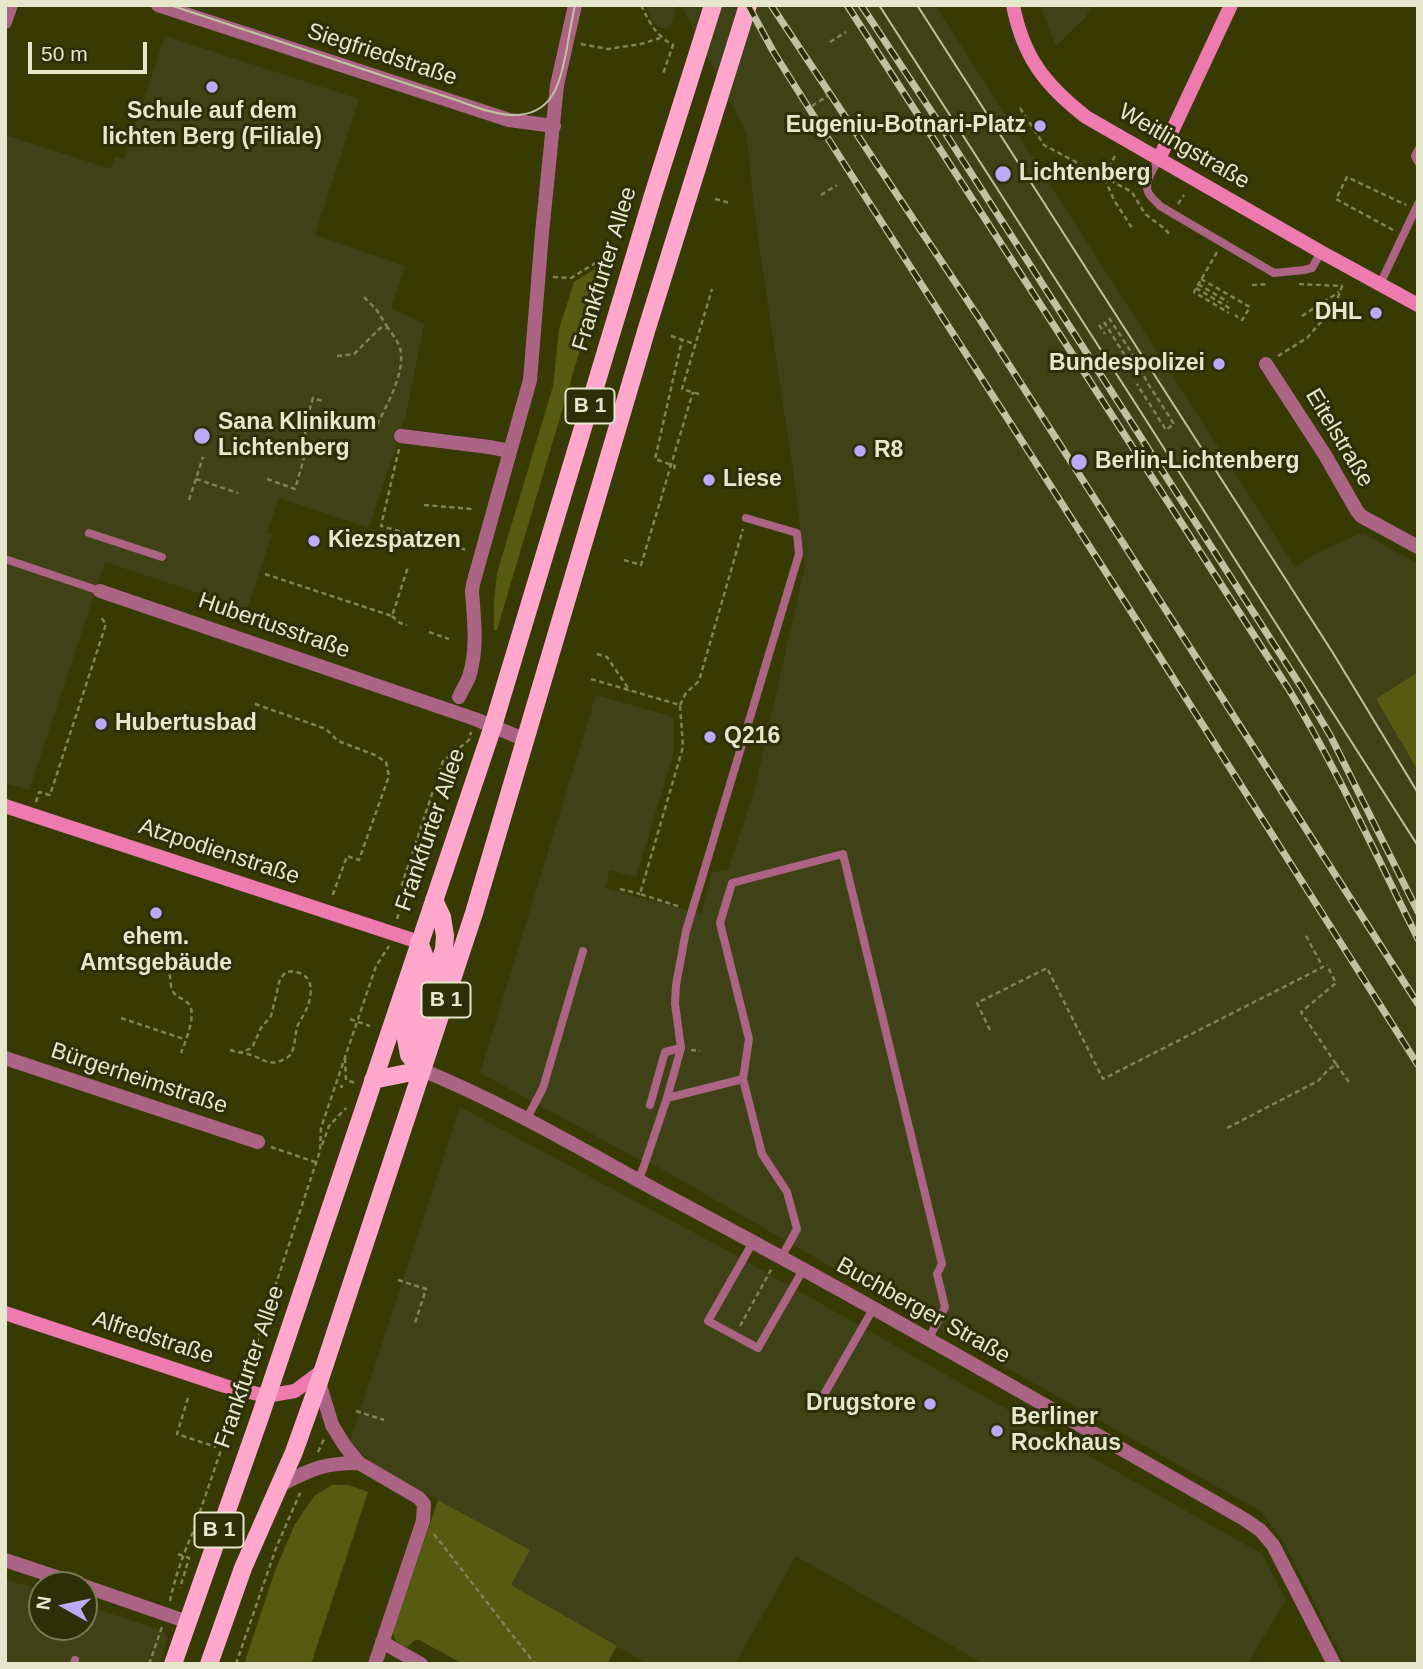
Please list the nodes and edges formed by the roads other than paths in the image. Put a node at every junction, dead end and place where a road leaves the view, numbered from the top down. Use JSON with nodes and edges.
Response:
{"nodes":[{"id":1,"x":11,"y":5,"type":"edge"},
{"id":2,"x":158,"y":5,"type":"edge"},
{"id":3,"x":575,"y":5,"type":"edge"},
{"id":4,"x":713,"y":5,"type":"edge"},
{"id":5,"x":748,"y":5,"type":"edge"},
{"id":6,"x":1013,"y":5,"type":"edge"},
{"id":7,"x":1231,"y":5,"type":"edge"},
{"id":8,"x":5,"y":22,"type":"edge"},
{"id":9,"x":554,"y":126,"type":"junction"},
{"id":10,"x":1418,"y":150,"type":"edge"},
{"id":11,"x":1159,"y":159,"type":"junction"},
{"id":12,"x":1418,"y":162,"type":"edge"},
{"id":13,"x":1417,"y":207,"type":"edge"},
{"id":14,"x":1321,"y":252,"type":"junction"},
{"id":15,"x":1380,"y":284,"type":"junction"},
{"id":16,"x":1418,"y":305,"type":"edge"},
{"id":17,"x":1266,"y":364,"type":"road end"},
{"id":18,"x":401,"y":436,"type":"road end"},
{"id":19,"x":510,"y":451,"type":"junction"},
{"id":20,"x":746,"y":518,"type":"road end"},
{"id":21,"x":89,"y":533,"type":"dead end"},
{"id":22,"x":1418,"y":547,"type":"edge"},
{"id":23,"x":162,"y":557,"type":"dead end"},
{"id":24,"x":5,"y":559,"type":"edge"},
{"id":25,"x":100,"y":591,"type":"joint"},
{"id":26,"x":458,"y":697,"type":"dead end"},
{"id":27,"x":493,"y":726,"type":"junction"},
{"id":28,"x":526,"y":740,"type":"junction"},
{"id":29,"x":5,"y":806,"type":"edge"},
{"id":30,"x":434,"y":900,"type":"junction"},
{"id":31,"x":419,"y":942,"type":"junction"},
{"id":32,"x":583,"y":951,"type":"dead end"},
{"id":33,"x":681,"y":1048,"type":"junction"},
{"id":34,"x":5,"y":1058,"type":"edge"},
{"id":35,"x":422,"y":1070,"type":"junction"},
{"id":36,"x":743,"y":1079,"type":"junction"},
{"id":37,"x":373,"y":1080,"type":"junction"},
{"id":38,"x":667,"y":1098,"type":"junction"},
{"id":39,"x":650,"y":1105,"type":"dead end"},
{"id":40,"x":527,"y":1118,"type":"junction"},
{"id":41,"x":258,"y":1142,"type":"road end"},
{"id":42,"x":638,"y":1180,"type":"junction"},
{"id":43,"x":753,"y":1242,"type":"junction"},
{"id":44,"x":780,"y":1257,"type":"junction"},
{"id":45,"x":803,"y":1270,"type":"junction"},
{"id":46,"x":873,"y":1310,"type":"junction"},
{"id":47,"x":5,"y":1313,"type":"edge"},
{"id":48,"x":928,"y":1340,"type":"junction"},
{"id":49,"x":321,"y":1376,"type":"junction"},
{"id":50,"x":266,"y":1396,"type":"junction"},
{"id":51,"x":818,"y":1405,"type":"dead end"},
{"id":52,"x":359,"y":1463,"type":"junction"},
{"id":53,"x":280,"y":1485,"type":"junction"},
{"id":54,"x":5,"y":1560,"type":"edge"},
{"id":55,"x":38,"y":1571,"type":"edge"},
{"id":56,"x":98,"y":1591,"type":"edge"},
{"id":57,"x":188,"y":1622,"type":"junction"},
{"id":58,"x":382,"y":1642,"type":"junction"},
{"id":59,"x":173,"y":1664,"type":"edge"},
{"id":60,"x":209,"y":1664,"type":"edge"},
{"id":61,"x":375,"y":1664,"type":"edge"},
{"id":62,"x":421,"y":1664,"type":"edge"},
{"id":63,"x":1334,"y":1664,"type":"edge"}],
"edges":[{"from":1,"to":8,"type":"street"},
{"from":2,"to":9,"type":"street","name":"Siegfriedstraße"},
{"from":3,"to":9,"type":"street","name":"Frankfurter Allee"},
{"from":4,"to":27,"type":"main road","name":"Frankfurter Allee","number":"B 1"},
{"from":5,"to":28,"type":"main road","number":"B 1"},
{"from":6,"to":11,"type":"street","name":"Weitlingstraße"},
{"from":7,"to":11,"type":"street"},
{"from":9,"to":19,"type":"street","name":"Frankfurter Allee"},
{"from":10,"to":12,"type":"lane"},
{"from":11,"to":14,"type":"street","name":"Weitlingstraße"},
{"from":11,"to":14,"type":"lane"},
{"from":13,"to":15,"type":"lane"},
{"from":14,"to":15,"type":"street","name":"Weitlingstraße"},
{"from":15,"to":16,"type":"street","name":"Weitlingstraße"},
{"from":17,"to":22,"type":"street","name":"Eitelstraße"},
{"from":18,"to":19,"type":"street"},
{"from":19,"to":26,"type":"street","name":"Frankfurter Allee"},
{"from":20,"to":33,"type":"lane"},
{"from":21,"to":23,"type":"lane"},
{"from":24,"to":25,"type":"lane","name":"Hubertusstraße"},
{"from":25,"to":27,"type":"street","name":"Hubertusstraße"},
{"from":27,"to":28,"type":"street","name":"Hubertusstraße"},
{"from":27,"to":30,"type":"main road","name":"Frankfurter Allee","number":"B 1"},
{"from":28,"to":35,"type":"main road","number":"B 1"},
{"from":29,"to":31,"type":"street","name":"Atzpodienstraße"},
{"from":30,"to":31,"type":"main road","name":"Frankfurter Allee","number":"B 1"},
{"from":30,"to":35,"type":"main road"},
{"from":31,"to":35,"type":"main road"},
{"from":31,"to":37,"type":"main road","name":"Frankfurter Allee","number":"B 1"},
{"from":32,"to":40,"type":"lane"},
{"from":33,"to":38,"type":"lane"},
{"from":33,"to":39,"type":"lane"},
{"from":34,"to":41,"type":"street","name":"Bürgerheimstraße"},
{"from":35,"to":37,"type":"main road"},
{"from":35,"to":40,"type":"street","name":"Buchberger Straße"},
{"from":35,"to":49,"type":"main road","number":"B 1"},
{"from":36,"to":38,"type":"lane"},
{"from":36,"to":44,"type":"lane"},
{"from":36,"to":48,"type":"lane"},
{"from":37,"to":50,"type":"main road","name":"Frankfurter Allee","number":"B 1"},
{"from":38,"to":42,"type":"lane"},
{"from":40,"to":42,"type":"street","name":"Buchberger Straße"},
{"from":42,"to":43,"type":"street","name":"Buchberger Straße"},
{"from":43,"to":44,"type":"street","name":"Buchberger Straße"},
{"from":43,"to":45,"type":"lane"},
{"from":44,"to":45,"type":"street","name":"Buchberger Straße"},
{"from":45,"to":46,"type":"street","name":"Buchberger Straße"},
{"from":46,"to":48,"type":"street","name":"Buchberger Straße"},
{"from":46,"to":51,"type":"lane"},
{"from":47,"to":50,"type":"street","name":"Alfredstraße"},
{"from":48,"to":63,"type":"street","name":"Buchberger Straße"},
{"from":49,"to":50,"type":"street","name":"Alfredstraße"},
{"from":49,"to":52,"type":"street"},
{"from":49,"to":53,"type":"main road","number":"B 1"},
{"from":50,"to":57,"type":"main road","name":"Frankfurter Allee","number":"B 1"},
{"from":52,"to":53,"type":"street"},
{"from":52,"to":58,"type":"street"},
{"from":53,"to":60,"type":"main road","number":"B 1"},
{"from":54,"to":55,"type":"street"},
{"from":56,"to":57,"type":"street"},
{"from":57,"to":59,"type":"main road","name":"Frankfurter Allee","number":"B 1"},
{"from":58,"to":61,"type":"street"},
{"from":58,"to":62,"type":"street"}]}
